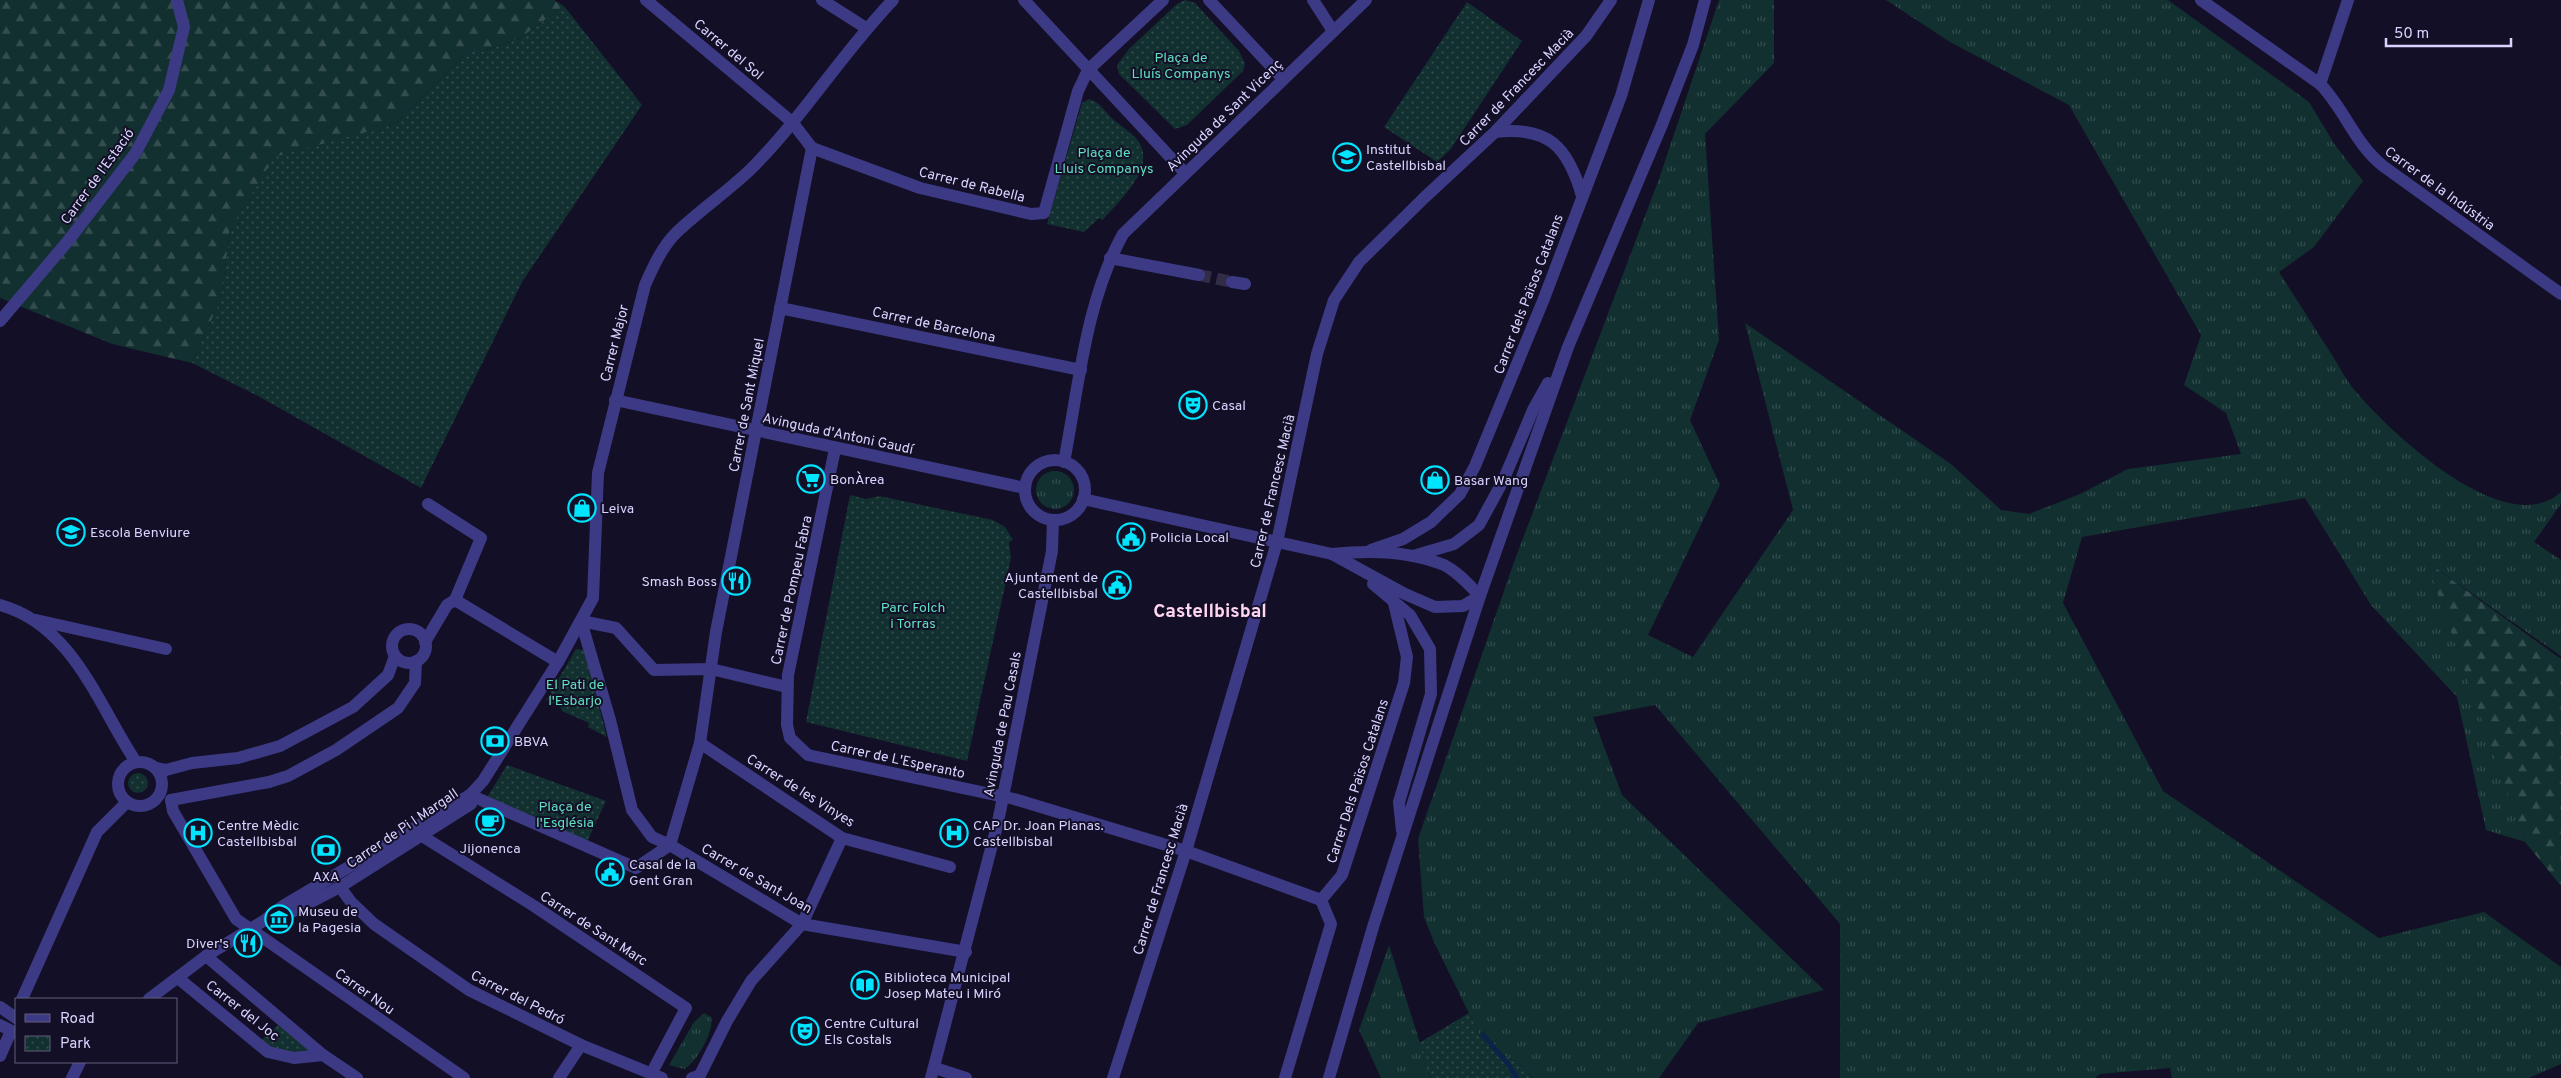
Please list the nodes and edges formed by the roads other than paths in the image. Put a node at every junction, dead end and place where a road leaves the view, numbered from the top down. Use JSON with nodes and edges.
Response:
{"nodes":[{"id":1,"x":177,"y":0,"type":"edge"},
{"id":2,"x":646,"y":0,"type":"edge"},
{"id":3,"x":822,"y":0,"type":"edge"},
{"id":4,"x":893,"y":0,"type":"edge"},
{"id":5,"x":1024,"y":0,"type":"edge"},
{"id":6,"x":1163,"y":0,"type":"edge"},
{"id":7,"x":1209,"y":0,"type":"edge"},
{"id":8,"x":1313,"y":0,"type":"edge"},
{"id":9,"x":1366,"y":0,"type":"edge"},
{"id":10,"x":1611,"y":0,"type":"edge"},
{"id":11,"x":1649,"y":0,"type":"edge"},
{"id":12,"x":1705,"y":0,"type":"edge"},
{"id":13,"x":2201,"y":0,"type":"edge"},
{"id":14,"x":2348,"y":0,"type":"edge"},
{"id":15,"x":866,"y":28,"type":"junction"},
{"id":16,"x":1333,"y":32,"type":"junction"},
{"id":17,"x":1088,"y":70,"type":"junction"},
{"id":18,"x":1283,"y":79,"type":"junction"},
{"id":19,"x":2320,"y":84,"type":"junction"},
{"id":20,"x":792,"y":122,"type":"junction"},
{"id":21,"x":1495,"y":132,"type":"junction"},
{"id":22,"x":812,"y":148,"type":"junction"},
{"id":23,"x":1185,"y":173,"type":"junction"},
{"id":24,"x":1582,"y":196,"type":"junction"},
{"id":25,"x":1110,"y":258,"type":"junction"},
{"id":26,"x":1199,"y":275,"type":"tunnel mouth"},
{"id":27,"x":1232,"y":282,"type":"tunnel mouth"},
{"id":28,"x":1245,"y":284,"type":"dead end"},
{"id":29,"x":2561,"y":294,"type":"edge"},
{"id":30,"x":780,"y":308,"type":"junction"},
{"id":31,"x":0,"y":321,"type":"edge"},
{"id":32,"x":1568,"y":348,"type":"junction"},
{"id":33,"x":1081,"y":370,"type":"junction"},
{"id":34,"x":615,"y":400,"type":"junction"},
{"id":35,"x":756,"y":431,"type":"junction"},
{"id":36,"x":835,"y":449,"type":"junction"},
{"id":37,"x":1064,"y":462,"type":"junction"},
{"id":38,"x":1025,"y":488,"type":"junction"},
{"id":39,"x":1084,"y":499,"type":"junction"},
{"id":40,"x":428,"y":504,"type":"dead end"},
{"id":41,"x":1053,"y":520,"type":"junction"},
{"id":42,"x":1277,"y":542,"type":"junction"},
{"id":43,"x":1371,"y":550,"type":"junction"},
{"id":44,"x":1332,"y":554,"type":"junction"},
{"id":45,"x":1413,"y":556,"type":"junction"},
{"id":46,"x":1480,"y":596,"type":"junction"},
{"id":47,"x":1393,"y":599,"type":"junction"},
{"id":48,"x":455,"y":600,"type":"junction"},
{"id":49,"x":0,"y":606,"type":"edge"},
{"id":50,"x":36,"y":620,"type":"junction"},
{"id":51,"x":581,"y":622,"type":"junction"},
{"id":52,"x":425,"y":642,"type":"junction"},
{"id":53,"x":166,"y":649,"type":"dead end"},
{"id":54,"x":394,"y":656,"type":"junction"},
{"id":55,"x":416,"y":661,"type":"junction"},
{"id":56,"x":558,"y":662,"type":"junction"},
{"id":57,"x":712,"y":669,"type":"junction"},
{"id":58,"x":787,"y":688,"type":"junction"},
{"id":59,"x":790,"y":738,"type":"joint"},
{"id":60,"x":700,"y":743,"type":"junction"},
{"id":61,"x":136,"y":762,"type":"junction"},
{"id":62,"x":156,"y":768,"type":"junction"},
{"id":63,"x":161,"y":791,"type":"junction"},
{"id":64,"x":470,"y":795,"type":"junction"},
{"id":65,"x":1003,"y":796,"type":"junction"},
{"id":66,"x":171,"y":800,"type":"junction"},
{"id":67,"x":127,"y":802,"type":"junction"},
{"id":68,"x":422,"y":836,"type":"junction"},
{"id":69,"x":1403,"y":836,"type":"junction"},
{"id":70,"x":842,"y":838,"type":"junction"},
{"id":71,"x":670,"y":845,"type":"junction"},
{"id":72,"x":1186,"y":851,"type":"junction"},
{"id":73,"x":950,"y":867,"type":"dead end"},
{"id":74,"x":340,"y":887,"type":"junction"},
{"id":75,"x":1321,"y":900,"type":"junction"},
{"id":76,"x":265,"y":920,"type":"junction"},
{"id":77,"x":802,"y":924,"type":"junction"},
{"id":78,"x":249,"y":929,"type":"junction"},
{"id":79,"x":966,"y":952,"type":"junction"},
{"id":80,"x":206,"y":956,"type":"junction"},
{"id":81,"x":178,"y":978,"type":"junction"},
{"id":82,"x":22,"y":998,"type":"edge"},
{"id":83,"x":150,"y":998,"type":"edge"},
{"id":84,"x":0,"y":1007,"type":"edge"},
{"id":85,"x":15,"y":1014,"type":"edge"},
{"id":86,"x":9,"y":1030,"type":"edge"},
{"id":87,"x":581,"y":1045,"type":"junction"},
{"id":88,"x":323,"y":1055,"type":"junction"},
{"id":89,"x":0,"y":1056,"type":"edge"},
{"id":90,"x":80,"y":1063,"type":"edge"},
{"id":91,"x":933,"y":1073,"type":"edge"},
{"id":92,"x":656,"y":1076,"type":"edge"},
{"id":93,"x":72,"y":1078,"type":"edge"},
{"id":94,"x":356,"y":1078,"type":"edge"},
{"id":95,"x":464,"y":1078,"type":"edge"},
{"id":96,"x":559,"y":1078,"type":"edge"},
{"id":97,"x":692,"y":1078,"type":"edge"},
{"id":98,"x":966,"y":1078,"type":"edge"},
{"id":99,"x":1113,"y":1078,"type":"edge"},
{"id":100,"x":1285,"y":1078,"type":"edge"},
{"id":101,"x":1329,"y":1078,"type":"edge"}],
"edges":[{"from":1,"to":31,"type":"street","name":"Carrer de l'Estació"},
{"from":2,"to":20,"type":"street","name":"Carrer del Sol"},
{"from":3,"to":15,"type":"street"},
{"from":4,"to":15,"type":"street","name":"Carrer Major"},
{"from":5,"to":17,"type":"street"},
{"from":6,"to":17,"type":"street"},
{"from":7,"to":18,"type":"street"},
{"from":8,"to":16,"type":"street"},
{"from":9,"to":16,"type":"street","name":"Avinguda de Sant Vicenç"},
{"from":10,"to":21,"type":"street","name":"Carrer de Francesc Macià"},
{"from":11,"to":24,"type":"street","name":"Carrer dels Països Catalans"},
{"from":12,"to":32,"type":"street"},
{"from":13,"to":19,"type":"street","name":"Carrer de la Indústria"},
{"from":14,"to":19,"type":"street"},
{"from":15,"to":20,"type":"street","name":"Carrer Major"},
{"from":16,"to":18,"type":"street","name":"Avinguda de Sant Vicenç"},
{"from":17,"to":22,"type":"street","name":"Carrer de Rabella"},
{"from":17,"to":23,"type":"street"},
{"from":18,"to":23,"type":"street","name":"Avinguda de Sant Vicenç"},
{"from":19,"to":29,"type":"street","name":"Carrer de la Indústria"},
{"from":20,"to":22,"type":"street"},
{"from":20,"to":34,"type":"street","name":"Carrer Major"},
{"from":21,"to":24,"type":"street"},
{"from":21,"to":42,"type":"street","name":"Carrer de Francesc Macià"},
{"from":22,"to":30,"type":"street","name":"Carrer de Sant Miquel"},
{"from":23,"to":25,"type":"street","name":"Avinguda de Sant Vicenç"},
{"from":24,"to":43,"type":"street","name":"Carrer dels Països Catalans"},
{"from":25,"to":26,"type":"street"},
{"from":25,"to":33,"type":"street","name":"Avinguda de Sant Vicenç"},
{"from":27,"to":28,"type":"street"},
{"from":30,"to":33,"type":"street","name":"Carrer de Barcelona"},
{"from":30,"to":35,"type":"street","name":"Carrer de Sant Miquel"},
{"from":32,"to":45,"type":"street"},
{"from":32,"to":46,"type":"street"},
{"from":33,"to":37,"type":"street","name":"Avinguda de Sant Vicenç"},
{"from":34,"to":35,"type":"street","name":"Avinguda d'Antoni Gaudí"},
{"from":34,"to":51,"type":"street","name":"Carrer Major"},
{"from":35,"to":36,"type":"street","name":"Avinguda d'Antoni Gaudí"},
{"from":35,"to":57,"type":"street","name":"Carrer de Sant Miquel"},
{"from":36,"to":38,"type":"street","name":"Avinguda d'Antoni Gaudí"},
{"from":36,"to":58,"type":"street","name":"Carrer de Pompeu Fabra"},
{"from":37,"to":38,"type":"street"},
{"from":37,"to":39,"type":"street"},
{"from":38,"to":41,"type":"street"},
{"from":39,"to":41,"type":"street"},
{"from":39,"to":42,"type":"street"},
{"from":40,"to":48,"type":"street"},
{"from":41,"to":65,"type":"street","name":"Avinguda de Pau Casals"},
{"from":42,"to":44,"type":"street"},
{"from":42,"to":72,"type":"street","name":"Carrer de Francesc Macià"},
{"from":43,"to":44,"type":"street"},
{"from":43,"to":45,"type":"street"},
{"from":44,"to":46,"type":"street"},
{"from":44,"to":47,"type":"street"},
{"from":45,"to":46,"type":"street"},
{"from":46,"to":69,"type":"street"},
{"from":47,"to":69,"type":"street"},
{"from":47,"to":75,"type":"street","name":"Carrer Dels Països Catalans"},
{"from":48,"to":52,"type":"street"},
{"from":48,"to":56,"type":"street"},
{"from":49,"to":50,"type":"street"},
{"from":50,"to":53,"type":"street"},
{"from":50,"to":61,"type":"street"},
{"from":51,"to":56,"type":"street","name":"Carrer Major"},
{"from":51,"to":57,"type":"street"},
{"from":51,"to":71,"type":"street","name":"Carrer de Sant Joan"},
{"from":52,"to":54,"type":"street"},
{"from":52,"to":55,"type":"street"},
{"from":54,"to":55,"type":"street"},
{"from":54,"to":62,"type":"street"},
{"from":55,"to":66,"type":"street"},
{"from":56,"to":64,"type":"street","name":"Carrer Major"},
{"from":57,"to":58,"type":"street"},
{"from":57,"to":60,"type":"street","name":"Carrer de Sant Miquel"},
{"from":58,"to":59,"type":"street","name":"Carrer de Pompeu Fabra"},
{"from":59,"to":65,"type":"street","name":"Carrer de L'Esperanto"},
{"from":60,"to":70,"type":"street","name":"Carrer de les Vinyes"},
{"from":60,"to":71,"type":"street","name":"Carrer de Sant Miquel"},
{"from":61,"to":62,"type":"street"},
{"from":61,"to":67,"type":"street"},
{"from":62,"to":63,"type":"street"},
{"from":63,"to":66,"type":"street"},
{"from":63,"to":67,"type":"street"},
{"from":64,"to":68,"type":"street","name":"Carrer de Pi I Margall"},
{"from":64,"to":71,"type":"street"},
{"from":64,"to":76,"type":"street","name":"Carrer de Pi I Margall"},
{"from":65,"to":72,"type":"street","name":"Carrer de L'Esperanto"},
{"from":65,"to":79,"type":"street","name":"Avinguda de Pau Casals"},
{"from":66,"to":78,"type":"street","name":"Carrer Nou"},
{"from":67,"to":82,"type":"street"},
{"from":68,"to":74,"type":"street","name":"Carrer de Pi I Margall"},
{"from":68,"to":92,"type":"street","name":"Carrer de Sant Marc"},
{"from":69,"to":101,"type":"street"},
{"from":70,"to":73,"type":"street","name":"Carrer de les Vinyes"},
{"from":70,"to":77,"type":"street"},
{"from":71,"to":77,"type":"street","name":"Carrer de Sant Joan"},
{"from":72,"to":75,"type":"street","name":"Carrer de L'Esperanto"},
{"from":72,"to":99,"type":"street","name":"Carrer de Francesc Macià"},
{"from":74,"to":76,"type":"street","name":"Carrer de Pi I Margall"},
{"from":74,"to":87,"type":"street","name":"Carrer del Pedró"},
{"from":75,"to":100,"type":"street"},
{"from":76,"to":78,"type":"street","name":"Carrer de Pi I Margall"},
{"from":77,"to":79,"type":"street","name":"Carrer de Sant Joan"},
{"from":77,"to":97,"type":"street"},
{"from":78,"to":80,"type":"street","name":"Carrer de Pi I Margall"},
{"from":78,"to":95,"type":"street","name":"Carrer Nou"},
{"from":79,"to":91,"type":"street","name":"Avinguda de Pau Casals"},
{"from":80,"to":81,"type":"street","name":"Carrer de Pi I Margall"},
{"from":80,"to":88,"type":"street"},
{"from":81,"to":83,"type":"street","name":"Carrer de Pi I Margall"},
{"from":81,"to":88,"type":"street","name":"Carrer del Joc"},
{"from":84,"to":85,"type":"street"},
{"from":86,"to":89,"type":"street"},
{"from":87,"to":92,"type":"street","name":"Carrer del Pedró"},
{"from":87,"to":96,"type":"street"},
{"from":88,"to":94,"type":"street"},
{"from":90,"to":93,"type":"street"},
{"from":91,"to":98,"type":"street"}]}
